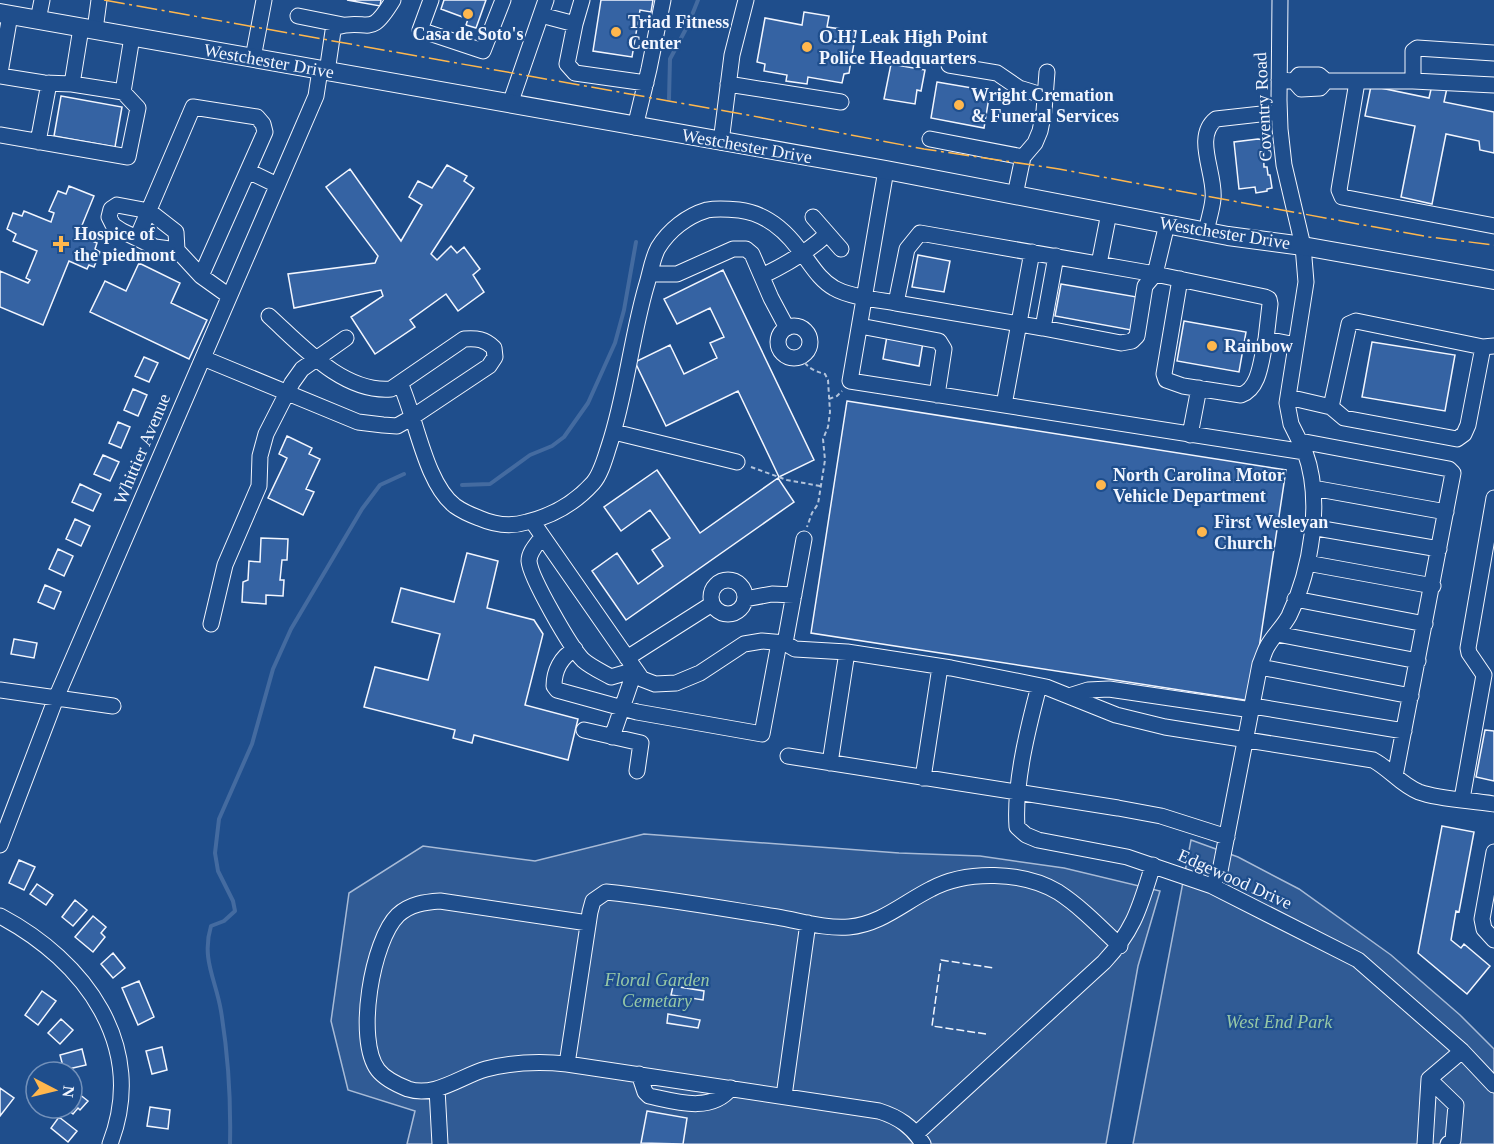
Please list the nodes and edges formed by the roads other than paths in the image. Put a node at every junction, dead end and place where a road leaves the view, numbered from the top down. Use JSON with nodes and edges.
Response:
{"nodes":[{"id":1,"x":42,"y":0,"type":"edge"},
{"id":2,"x":99,"y":0,"type":"edge"},
{"id":3,"x":264,"y":0,"type":"edge"},
{"id":4,"x":393,"y":0,"type":"edge"},
{"id":5,"x":430,"y":0,"type":"edge"},
{"id":6,"x":503,"y":0,"type":"edge"},
{"id":7,"x":546,"y":0,"type":"edge"},
{"id":8,"x":582,"y":0,"type":"edge"},
{"id":9,"x":663,"y":0,"type":"edge"},
{"id":10,"x":746,"y":0,"type":"edge"},
{"id":11,"x":1280,"y":0,"type":"edge"},
{"id":12,"x":5,"y":14,"type":"edge"},
{"id":13,"x":541,"y":15,"type":"junction"},
{"id":14,"x":298,"y":16,"type":"dead end"},
{"id":15,"x":39,"y":20,"type":"junction"},
{"id":16,"x":575,"y":24,"type":"junction"},
{"id":17,"x":343,"y":25,"type":"junction"},
{"id":18,"x":88,"y":29,"type":"junction"},
{"id":19,"x":132,"y":37,"type":"junction"},
{"id":20,"x":1494,"y":53,"type":"edge"},
{"id":21,"x":253,"y":58,"type":"junction"},
{"id":22,"x":949,"y":65,"type":"dead end"},
{"id":23,"x":323,"y":71,"type":"junction"},
{"id":24,"x":0,"y":72,"type":"edge"},
{"id":25,"x":1047,"y":72,"type":"dead end"},
{"id":26,"x":1287,"y":81,"type":"junction"},
{"id":27,"x":1413,"y":81,"type":"junction"},
{"id":28,"x":1358,"y":82,"type":"junction"},
{"id":29,"x":49,"y":83,"type":"junction"},
{"id":30,"x":646,"y":83,"type":"junction"},
{"id":31,"x":72,"y":84,"type":"junction"},
{"id":32,"x":729,"y":84,"type":"junction"},
{"id":33,"x":1494,"y":85,"type":"edge"},
{"id":34,"x":123,"y":92,"type":"junction"},
{"id":35,"x":1046,"y":96,"type":"junction"},
{"id":36,"x":841,"y":102,"type":"dead end"},
{"id":37,"x":510,"y":104,"type":"junction"},
{"id":38,"x":1279,"y":112,"type":"junction"},
{"id":39,"x":635,"y":127,"type":"junction"},
{"id":40,"x":0,"y":135,"type":"edge"},
{"id":41,"x":930,"y":139,"type":"dead end"},
{"id":42,"x":38,"y":142,"type":"junction"},
{"id":43,"x":721,"y":142,"type":"junction"},
{"id":44,"x":1023,"y":158,"type":"junction"},
{"id":45,"x":886,"y":170,"type":"junction"},
{"id":46,"x":248,"y":171,"type":"junction"},
{"id":47,"x":278,"y":185,"type":"junction"},
{"id":48,"x":1015,"y":195,"type":"junction"},
{"id":49,"x":149,"y":211,"type":"junction"},
{"id":50,"x":1109,"y":213,"type":"junction"},
{"id":51,"x":813,"y":218,"type":"dead end"},
{"id":52,"x":1167,"y":224,"type":"junction"},
{"id":53,"x":1494,"y":226,"type":"edge"},
{"id":54,"x":1206,"y":232,"type":"junction"},
{"id":55,"x":827,"y":234,"type":"junction"},
{"id":56,"x":137,"y":238,"type":"junction"},
{"id":57,"x":1303,"y":246,"type":"junction"},
{"id":58,"x":841,"y":249,"type":"dead end"},
{"id":59,"x":177,"y":250,"type":"junction"},
{"id":60,"x":1032,"y":252,"type":"junction"},
{"id":61,"x":802,"y":253,"type":"junction"},
{"id":62,"x":1056,"y":256,"type":"junction"},
{"id":63,"x":1099,"y":264,"type":"junction"},
{"id":64,"x":650,"y":274,"type":"junction"},
{"id":65,"x":1155,"y":274,"type":"junction"},
{"id":66,"x":201,"y":276,"type":"junction"},
{"id":67,"x":762,"y":276,"type":"junction"},
{"id":68,"x":1180,"y":279,"type":"junction"},
{"id":69,"x":1494,"y":280,"type":"edge"},
{"id":70,"x":229,"y":296,"type":"junction"},
{"id":71,"x":865,"y":297,"type":"junction"},
{"id":72,"x":896,"y":303,"type":"junction"},
{"id":73,"x":269,"y":316,"type":"dead end"},
{"id":74,"x":1020,"y":324,"type":"junction"},
{"id":75,"x":860,"y":326,"type":"junction"},
{"id":76,"x":787,"y":328,"type":"junction"},
{"id":77,"x":1043,"y":328,"type":"junction"},
{"id":78,"x":346,"y":338,"type":"dead end"},
{"id":79,"x":1266,"y":339,"type":"junction"},
{"id":80,"x":1296,"y":345,"type":"junction"},
{"id":81,"x":1489,"y":346,"type":"edge"},
{"id":82,"x":203,"y":358,"type":"junction"},
{"id":83,"x":316,"y":358,"type":"junction"},
{"id":84,"x":400,"y":383,"type":"junction"},
{"id":85,"x":1199,"y":388,"type":"junction"},
{"id":86,"x":288,"y":394,"type":"junction"},
{"id":87,"x":937,"y":395,"type":"junction"},
{"id":88,"x":1288,"y":397,"type":"junction"},
{"id":89,"x":1004,"y":405,"type":"junction"},
{"id":90,"x":1331,"y":407,"type":"junction"},
{"id":91,"x":411,"y":418,"type":"junction"},
{"id":92,"x":614,"y":432,"type":"junction"},
{"id":93,"x":1190,"y":435,"type":"junction"},
{"id":94,"x":1302,"y":447,"type":"junction"},
{"id":95,"x":737,"y":462,"type":"road end"},
{"id":96,"x":1313,"y":488,"type":"junction"},
{"id":97,"x":1494,"y":498,"type":"edge"},
{"id":98,"x":1446,"y":512,"type":"junction"},
{"id":99,"x":532,"y":521,"type":"junction"},
{"id":100,"x":1311,"y":527,"type":"junction"},
{"id":101,"x":543,"y":537,"type":"junction"},
{"id":102,"x":804,"y":539,"type":"road end"},
{"id":103,"x":1439,"y":549,"type":"junction"},
{"id":104,"x":1307,"y":563,"type":"junction"},
{"id":105,"x":1433,"y":586,"type":"junction"},
{"id":106,"x":794,"y":595,"type":"junction"},
{"id":107,"x":745,"y":599,"type":"junction"},
{"id":108,"x":1295,"y":599,"type":"junction"},
{"id":109,"x":712,"y":604,"type":"junction"},
{"id":110,"x":211,"y":624,"type":"dead end"},
{"id":111,"x":1425,"y":624,"type":"junction"},
{"id":112,"x":1277,"y":634,"type":"junction"},
{"id":113,"x":782,"y":643,"type":"junction"},
{"id":114,"x":574,"y":649,"type":"junction"},
{"id":115,"x":847,"y":652,"type":"junction"},
{"id":116,"x":1418,"y":661,"type":"junction"},
{"id":117,"x":631,"y":664,"type":"junction"},
{"id":118,"x":940,"y":667,"type":"junction"},
{"id":119,"x":1260,"y":667,"type":"junction"},
{"id":120,"x":1039,"y":686,"type":"junction"},
{"id":121,"x":0,"y":690,"type":"edge"},
{"id":122,"x":1069,"y":696,"type":"junction"},
{"id":123,"x":1411,"y":696,"type":"junction"},
{"id":124,"x":56,"y":698,"type":"junction"},
{"id":125,"x":113,"y":706,"type":"dead end"},
{"id":126,"x":620,"y":708,"type":"junction"},
{"id":127,"x":1253,"y":708,"type":"junction"},
{"id":128,"x":584,"y":730,"type":"dead end"},
{"id":129,"x":1404,"y":731,"type":"junction"},
{"id":130,"x":612,"y":737,"type":"junction"},
{"id":131,"x":1247,"y":739,"type":"junction"},
{"id":132,"x":788,"y":756,"type":"dead end"},
{"id":133,"x":830,"y":763,"type":"junction"},
{"id":134,"x":637,"y":771,"type":"dead end"},
{"id":135,"x":1395,"y":776,"type":"junction"},
{"id":136,"x":923,"y":778,"type":"junction"},
{"id":137,"x":1018,"y":793,"type":"junction"},
{"id":138,"x":1462,"y":799,"type":"junction"},
{"id":139,"x":1494,"y":804,"type":"edge"},
{"id":140,"x":1227,"y":837,"type":"junction"},
{"id":141,"x":0,"y":845,"type":"edge"},
{"id":142,"x":1494,"y":852,"type":"edge"},
{"id":143,"x":1153,"y":865,"type":"junction"},
{"id":144,"x":1212,"y":886,"type":"junction"},
{"id":145,"x":0,"y":916,"type":"edge"},
{"id":146,"x":588,"y":923,"type":"junction"},
{"id":147,"x":808,"y":923,"type":"junction"},
{"id":148,"x":1494,"y":940,"type":"edge"},
{"id":149,"x":1120,"y":946,"type":"junction"},
{"id":150,"x":1462,"y":1052,"type":"junction"},
{"id":151,"x":567,"y":1064,"type":"junction"},
{"id":152,"x":639,"y":1074,"type":"junction"},
{"id":153,"x":1429,"y":1079,"type":"junction"},
{"id":154,"x":1494,"y":1085,"type":"edge"},
{"id":155,"x":731,"y":1088,"type":"junction"},
{"id":156,"x":437,"y":1089,"type":"junction"},
{"id":157,"x":784,"y":1096,"type":"junction"},
{"id":158,"x":922,"y":1140,"type":"edge"},
{"id":159,"x":110,"y":1144,"type":"edge"},
{"id":160,"x":440,"y":1144,"type":"edge"},
{"id":161,"x":1425,"y":1144,"type":"edge"},
{"id":162,"x":1448,"y":1144,"type":"edge"}],
"edges":[{"from":1,"to":15,"type":"street"},
{"from":2,"to":18,"type":"street"},
{"from":3,"to":21,"type":"street"},
{"from":4,"to":17,"type":"street"},
{"from":5,"to":6,"type":"street"},
{"from":7,"to":13,"type":"street"},
{"from":8,"to":16,"type":"street"},
{"from":9,"to":30,"type":"street"},
{"from":10,"to":32,"type":"street"},
{"from":11,"to":26,"type":"street","name":"Coventry Road"},
{"from":12,"to":15,"type":"main road","name":"Westchester Drive"},
{"from":12,"to":24,"type":"street"},
{"from":13,"to":16,"type":"street"},
{"from":13,"to":37,"type":"street"},
{"from":14,"to":17,"type":"street"},
{"from":15,"to":18,"type":"main road","name":"Westchester Drive"},
{"from":16,"to":30,"type":"street"},
{"from":17,"to":23,"type":"street","name":"Whittier Avenue"},
{"from":18,"to":19,"type":"main road","name":"Westchester Drive"},
{"from":18,"to":31,"type":"street"},
{"from":19,"to":21,"type":"main road","name":"Westchester Drive"},
{"from":19,"to":34,"type":"street"},
{"from":20,"to":27,"type":"street"},
{"from":21,"to":23,"type":"main road","name":"Westchester Drive"},
{"from":22,"to":35,"type":"street"},
{"from":23,"to":37,"type":"main road","name":"Westchester Drive"},
{"from":23,"to":47,"type":"street","name":"Whittier Avenue"},
{"from":24,"to":29,"type":"street"},
{"from":25,"to":35,"type":"street"},
{"from":26,"to":28,"type":"street"},
{"from":26,"to":38,"type":"street","name":"Coventry Road"},
{"from":27,"to":28,"type":"street"},
{"from":27,"to":33,"type":"street"},
{"from":28,"to":53,"type":"street"},
{"from":29,"to":31,"type":"street"},
{"from":29,"to":42,"type":"street"},
{"from":30,"to":39,"type":"street"},
{"from":31,"to":34,"type":"street"},
{"from":32,"to":36,"type":"street"},
{"from":32,"to":43,"type":"street"},
{"from":34,"to":42,"type":"street"},
{"from":35,"to":44,"type":"street"},
{"from":37,"to":39,"type":"main road","name":"Westchester Drive"},
{"from":38,"to":54,"type":"street"},
{"from":38,"to":57,"type":"street","name":"Coventry Road"},
{"from":39,"to":43,"type":"main road","name":"Westchester Drive"},
{"from":40,"to":42,"type":"street"},
{"from":41,"to":44,"type":"street"},
{"from":43,"to":45,"type":"main road","name":"Westchester Drive"},
{"from":44,"to":48,"type":"street"},
{"from":45,"to":48,"type":"main road","name":"Westchester Drive"},
{"from":45,"to":71,"type":"street"},
{"from":46,"to":47,"type":"street"},
{"from":46,"to":49,"type":"street"},
{"from":46,"to":66,"type":"street"},
{"from":47,"to":70,"type":"street","name":"Whittier Avenue"},
{"from":48,"to":50,"type":"main road","name":"Westchester Drive"},
{"from":49,"to":56,"type":"street"},
{"from":49,"to":56,"type":"street"},
{"from":49,"to":59,"type":"street"},
{"from":50,"to":52,"type":"main road","name":"Westchester Drive"},
{"from":50,"to":63,"type":"street"},
{"from":51,"to":55,"type":"street"},
{"from":52,"to":54,"type":"main road","name":"Westchester Drive"},
{"from":52,"to":65,"type":"street"},
{"from":54,"to":57,"type":"main road","name":"Westchester Drive"},
{"from":55,"to":58,"type":"street"},
{"from":55,"to":61,"type":"street"},
{"from":56,"to":59,"type":"street"},
{"from":57,"to":69,"type":"main road","name":"Westchester Drive"},
{"from":57,"to":80,"type":"street","name":"Coventry Road"},
{"from":59,"to":66,"type":"street"},
{"from":60,"to":62,"type":"street"},
{"from":60,"to":72,"type":"street"},
{"from":60,"to":74,"type":"street"},
{"from":61,"to":64,"type":"street"},
{"from":61,"to":67,"type":"street"},
{"from":61,"to":71,"type":"street"},
{"from":62,"to":63,"type":"street"},
{"from":62,"to":77,"type":"street"},
{"from":63,"to":65,"type":"street"},
{"from":64,"to":67,"type":"street"},
{"from":64,"to":92,"type":"street"},
{"from":65,"to":68,"type":"street"},
{"from":65,"to":77,"type":"street"},
{"from":66,"to":70,"type":"street"},
{"from":67,"to":76,"type":"street"},
{"from":68,"to":79,"type":"street"},
{"from":68,"to":85,"type":"street"},
{"from":70,"to":82,"type":"street","name":"Whittier Avenue"},
{"from":71,"to":72,"type":"street"},
{"from":71,"to":75,"type":"street"},
{"from":72,"to":74,"type":"street"},
{"from":73,"to":83,"type":"street"},
{"from":74,"to":77,"type":"street"},
{"from":74,"to":89,"type":"street"},
{"from":75,"to":87,"type":"street"},
{"from":75,"to":87,"type":"street"},
{"from":76,"to":76,"type":"street"},
{"from":78,"to":83,"type":"street"},
{"from":79,"to":80,"type":"street"},
{"from":79,"to":85,"type":"street"},
{"from":80,"to":88,"type":"street","name":"Coventry Road"},
{"from":81,"to":90,"type":"street"},
{"from":81,"to":90,"type":"street"},
{"from":82,"to":86,"type":"street"},
{"from":82,"to":124,"type":"street","name":"Whittier Avenue"},
{"from":83,"to":84,"type":"street"},
{"from":83,"to":86,"type":"street"},
{"from":84,"to":91,"type":"street"},
{"from":84,"to":91,"type":"street"},
{"from":85,"to":93,"type":"street"},
{"from":86,"to":91,"type":"street"},
{"from":86,"to":110,"type":"street"},
{"from":87,"to":89,"type":"street"},
{"from":88,"to":90,"type":"street"},
{"from":88,"to":94,"type":"street","name":"Coventry Road"},
{"from":89,"to":93,"type":"street"},
{"from":91,"to":99,"type":"street"},
{"from":92,"to":95,"type":"street"},
{"from":92,"to":99,"type":"street"},
{"from":93,"to":94,"type":"street"},
{"from":94,"to":96,"type":"street","name":"Coventry Road"},
{"from":94,"to":98,"type":"street"},
{"from":96,"to":98,"type":"street"},
{"from":96,"to":100,"type":"street","name":"Coventry Road"},
{"from":97,"to":138,"type":"street"},
{"from":98,"to":103,"type":"street"},
{"from":99,"to":101,"type":"street"},
{"from":100,"to":103,"type":"street"},
{"from":100,"to":104,"type":"street","name":"Coventry Road"},
{"from":101,"to":114,"type":"street"},
{"from":101,"to":117,"type":"street"},
{"from":102,"to":106,"type":"street"},
{"from":103,"to":105,"type":"street"},
{"from":104,"to":105,"type":"street"},
{"from":104,"to":108,"type":"street","name":"Coventry Road"},
{"from":105,"to":111,"type":"street"},
{"from":106,"to":107,"type":"street"},
{"from":106,"to":113,"type":"street"},
{"from":107,"to":109,"type":"street"},
{"from":107,"to":109,"type":"street"},
{"from":108,"to":111,"type":"street"},
{"from":108,"to":112,"type":"street","name":"Coventry Road"},
{"from":109,"to":117,"type":"street"},
{"from":111,"to":116,"type":"street"},
{"from":112,"to":116,"type":"street"},
{"from":112,"to":119,"type":"street","name":"Coventry Road"},
{"from":113,"to":115,"type":"street"},
{"from":113,"to":117,"type":"street"},
{"from":113,"to":126,"type":"street"},
{"from":114,"to":117,"type":"street"},
{"from":114,"to":126,"type":"street"},
{"from":115,"to":118,"type":"street"},
{"from":115,"to":133,"type":"street"},
{"from":116,"to":123,"type":"street"},
{"from":117,"to":126,"type":"street"},
{"from":118,"to":120,"type":"street"},
{"from":118,"to":136,"type":"street"},
{"from":119,"to":123,"type":"street"},
{"from":119,"to":127,"type":"street","name":"Coventry Road"},
{"from":120,"to":122,"type":"street"},
{"from":120,"to":137,"type":"street","name":"Edgewood Drive"},
{"from":121,"to":124,"type":"street"},
{"from":122,"to":127,"type":"street"},
{"from":122,"to":131,"type":"street"},
{"from":123,"to":129,"type":"street"},
{"from":124,"to":125,"type":"street"},
{"from":124,"to":141,"type":"street","name":"Whittier Avenue"},
{"from":126,"to":130,"type":"street"},
{"from":127,"to":129,"type":"street"},
{"from":127,"to":131,"type":"street","name":"Coventry Road"},
{"from":128,"to":130,"type":"street"},
{"from":129,"to":135,"type":"street"},
{"from":130,"to":134,"type":"street"},
{"from":131,"to":135,"type":"street"},
{"from":131,"to":140,"type":"street","name":"Coventry Road"},
{"from":132,"to":133,"type":"street"},
{"from":133,"to":136,"type":"street"},
{"from":135,"to":138,"type":"street"},
{"from":136,"to":137,"type":"street"},
{"from":137,"to":140,"type":"street"},
{"from":137,"to":143,"type":"street","name":"Edgewood Drive"},
{"from":138,"to":139,"type":"street"},
{"from":140,"to":144,"type":"street","name":"Coventry Road"},
{"from":142,"to":148,"type":"street"},
{"from":143,"to":144,"type":"street","name":"Edgewood Drive"},
{"from":143,"to":149,"type":"street"},
{"from":144,"to":150,"type":"street","name":"Edgewood Drive"},
{"from":145,"to":159,"type":"street"},
{"from":146,"to":147,"type":"street"},
{"from":146,"to":151,"type":"street"},
{"from":146,"to":156,"type":"street"},
{"from":147,"to":149,"type":"street"},
{"from":147,"to":157,"type":"street"},
{"from":149,"to":158,"type":"street"},
{"from":150,"to":153,"type":"street"},
{"from":150,"to":154,"type":"street","name":"Edgewood Drive"},
{"from":151,"to":152,"type":"street"},
{"from":151,"to":156,"type":"street"},
{"from":152,"to":155,"type":"street"},
{"from":152,"to":155,"type":"street"},
{"from":153,"to":161,"type":"street"},
{"from":153,"to":162,"type":"street"},
{"from":155,"to":157,"type":"street"},
{"from":156,"to":160,"type":"street"},
{"from":157,"to":158,"type":"street"}]}
